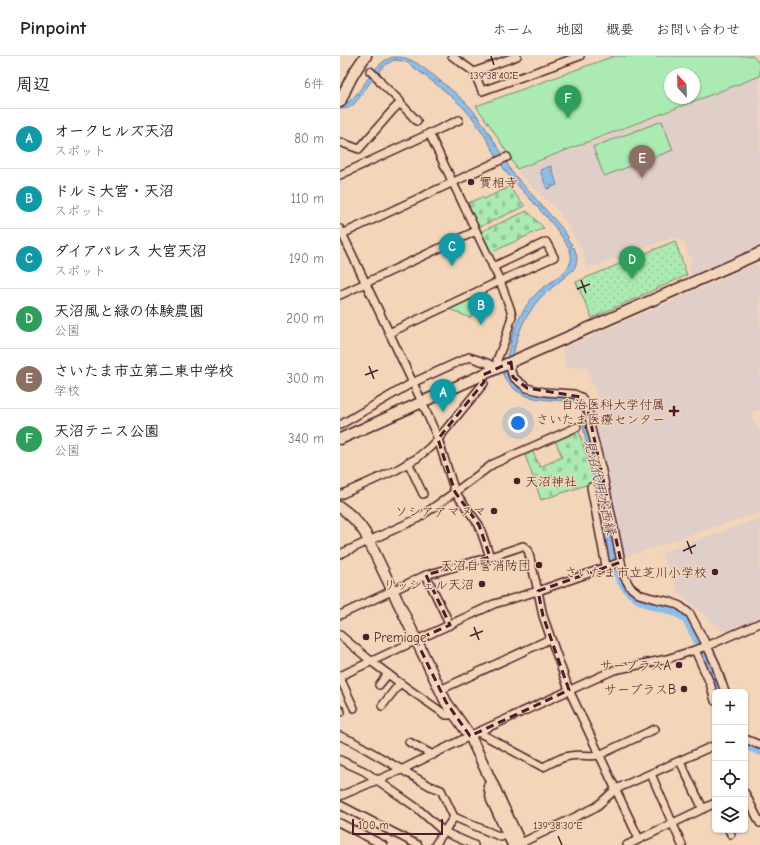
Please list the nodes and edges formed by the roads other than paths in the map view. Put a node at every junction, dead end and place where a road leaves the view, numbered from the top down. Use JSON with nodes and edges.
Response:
{"nodes":[{"id":1,"x":366,"y":56,"type":"edge"},
{"id":2,"x":517,"y":56,"type":"edge"},
{"id":3,"x":556,"y":56,"type":"edge"},
{"id":4,"x":580,"y":56,"type":"edge"},
{"id":5,"x":457,"y":57,"type":"edge"},
{"id":6,"x":559,"y":64,"type":"junction"},
{"id":7,"x":371,"y":72,"type":"dead end"},
{"id":8,"x":474,"y":72,"type":"junction"},
{"id":9,"x":341,"y":99,"type":"edge"},
{"id":10,"x":400,"y":103,"type":"junction"},
{"id":11,"x":459,"y":120,"type":"dead end"},
{"id":12,"x":417,"y":121,"type":"dead end"},
{"id":13,"x":429,"y":133,"type":"junction"},
{"id":14,"x":340,"y":142,"type":"edge"},
{"id":15,"x":504,"y":159,"type":"dead end"},
{"id":16,"x":340,"y":175,"type":"edge"},
{"id":17,"x":453,"y":182,"type":"junction"},
{"id":18,"x":476,"y":231,"type":"junction"},
{"id":19,"x":341,"y":233,"type":"edge"},
{"id":20,"x":760,"y":253,"type":"edge"},
{"id":21,"x":493,"y":267,"type":"junction"},
{"id":22,"x":500,"y":281,"type":"junction"},
{"id":23,"x":366,"y":283,"type":"junction"},
{"id":24,"x":340,"y":295,"type":"edge"},
{"id":25,"x":389,"y":333,"type":"junction"},
{"id":26,"x":512,"y":362,"type":"junction"},
{"id":27,"x":499,"y":367,"type":"junction"},
{"id":28,"x":483,"y":375,"type":"junction"},
{"id":29,"x":412,"y":383,"type":"junction"},
{"id":30,"x":422,"y":402,"type":"junction"},
{"id":31,"x":340,"y":425,"type":"edge"},
{"id":32,"x":577,"y":427,"type":"dead end"},
{"id":33,"x":340,"y":439,"type":"edge"},
{"id":34,"x":438,"y":439,"type":"junction"},
{"id":35,"x":408,"y":462,"type":"junction"},
{"id":36,"x":591,"y":487,"type":"dead end"},
{"id":37,"x":455,"y":492,"type":"junction"},
{"id":38,"x":423,"y":494,"type":"dead end"},
{"id":39,"x":340,"y":495,"type":"edge"},
{"id":40,"x":340,"y":507,"type":"edge"},
{"id":41,"x":369,"y":541,"type":"junction"},
{"id":42,"x":340,"y":554,"type":"edge"},
{"id":43,"x":490,"y":557,"type":"junction"},
{"id":44,"x":621,"y":562,"type":"junction"},
{"id":45,"x":607,"y":566,"type":"junction"},
{"id":46,"x":426,"y":575,"type":"junction"},
{"id":47,"x":393,"y":591,"type":"junction"},
{"id":48,"x":538,"y":591,"type":"junction"},
{"id":49,"x":340,"y":615,"type":"edge"},
{"id":50,"x":760,"y":623,"type":"edge"},
{"id":51,"x":450,"y":624,"type":"junction"},
{"id":52,"x":340,"y":634,"type":"edge"},
{"id":53,"x":550,"y":639,"type":"junction"},
{"id":54,"x":416,"y":640,"type":"junction"},
{"id":55,"x":707,"y":646,"type":"junction"},
{"id":56,"x":695,"y":650,"type":"junction"},
{"id":57,"x":372,"y":662,"type":"junction"},
{"id":58,"x":388,"y":674,"type":"junction"},
{"id":59,"x":340,"y":677,"type":"edge"},
{"id":60,"x":400,"y":683,"type":"junction"},
{"id":61,"x":379,"y":685,"type":"dead end"},
{"id":62,"x":724,"y":689,"type":"edge"},
{"id":63,"x":440,"y":690,"type":"junction"},
{"id":64,"x":569,"y":690,"type":"junction"},
{"id":65,"x":712,"y":691,"type":"edge"},
{"id":66,"x":382,"y":706,"type":"dead end"},
{"id":67,"x":354,"y":708,"type":"dead end"},
{"id":68,"x":454,"y":714,"type":"junction"},
{"id":69,"x":655,"y":729,"type":"dead end"},
{"id":70,"x":474,"y":734,"type":"junction"},
{"id":71,"x":340,"y":736,"type":"edge"},
{"id":72,"x":748,"y":740,"type":"edge"},
{"id":73,"x":409,"y":742,"type":"dead end"},
{"id":74,"x":760,"y":745,"type":"edge"},
{"id":75,"x":712,"y":746,"type":"edge"},
{"id":76,"x":432,"y":755,"type":"junction"},
{"id":77,"x":599,"y":755,"type":"junction"},
{"id":78,"x":340,"y":760,"type":"edge"},
{"id":79,"x":680,"y":761,"type":"junction"},
{"id":80,"x":485,"y":768,"type":"junction"},
{"id":81,"x":401,"y":770,"type":"junction"},
{"id":82,"x":651,"y":774,"type":"junction"},
{"id":83,"x":378,"y":780,"type":"junction"},
{"id":84,"x":616,"y":790,"type":"junction"},
{"id":85,"x":340,"y":796,"type":"edge"},
{"id":86,"x":747,"y":797,"type":"edge"},
{"id":87,"x":712,"y":804,"type":"edge"},
{"id":88,"x":340,"y":805,"type":"edge"},
{"id":89,"x":703,"y":809,"type":"junction"},
{"id":90,"x":454,"y":817,"type":"junction"},
{"id":91,"x":340,"y":823,"type":"edge"},
{"id":92,"x":672,"y":823,"type":"junction"},
{"id":93,"x":760,"y":823,"type":"edge"},
{"id":94,"x":444,"y":832,"type":"junction"},
{"id":95,"x":508,"y":834,"type":"junction"},
{"id":96,"x":639,"y":839,"type":"junction"},
{"id":97,"x":518,"y":844,"type":"edge"},
{"id":98,"x":383,"y":845,"type":"edge"},
{"id":99,"x":418,"y":845,"type":"edge"},
{"id":100,"x":435,"y":845,"type":"edge"},
{"id":101,"x":474,"y":845,"type":"edge"},
{"id":102,"x":628,"y":845,"type":"edge"},
{"id":103,"x":682,"y":845,"type":"edge"}],
"edges":[{"from":1,"to":9,"type":"street"},
{"from":2,"to":8,"type":"street"},
{"from":3,"to":6,"type":"street"},
{"from":4,"to":6,"type":"street"},
{"from":5,"to":8,"type":"street"},
{"from":6,"to":8,"type":"street"},
{"from":7,"to":10,"type":"street"},
{"from":10,"to":12,"type":"street"},
{"from":10,"to":14,"type":"street"},
{"from":11,"to":13,"type":"street"},
{"from":13,"to":16,"type":"street"},
{"from":13,"to":17,"type":"street"},
{"from":15,"to":17,"type":"street"},
{"from":17,"to":18,"type":"street"},
{"from":17,"to":19,"type":"street"},
{"from":18,"to":21,"type":"street"},
{"from":18,"to":23,"type":"street"},
{"from":19,"to":23,"type":"street"},
{"from":20,"to":26,"type":"street"},
{"from":21,"to":22,"type":"street"},
{"from":21,"to":22,"type":"street"},
{"from":22,"to":25,"type":"street"},
{"from":22,"to":27,"type":"street"},
{"from":23,"to":24,"type":"street"},
{"from":23,"to":25,"type":"street"},
{"from":25,"to":29,"type":"street"},
{"from":26,"to":27,"type":"street"},
{"from":26,"to":44,"type":"street"},
{"from":27,"to":28,"type":"street"},
{"from":27,"to":29,"type":"street"},
{"from":28,"to":30,"type":"street"},
{"from":28,"to":34,"type":"street"},
{"from":29,"to":30,"type":"street"},
{"from":29,"to":31,"type":"street"},
{"from":30,"to":33,"type":"street"},
{"from":30,"to":34,"type":"street"},
{"from":32,"to":37,"type":"street"},
{"from":34,"to":35,"type":"street"},
{"from":34,"to":37,"type":"street"},
{"from":35,"to":38,"type":"street"},
{"from":35,"to":39,"type":"street"},
{"from":36,"to":45,"type":"street"},
{"from":37,"to":41,"type":"street"},
{"from":37,"to":43,"type":"street"},
{"from":40,"to":41,"type":"street"},
{"from":41,"to":42,"type":"street"},
{"from":41,"to":47,"type":"street"},
{"from":43,"to":46,"type":"street"},
{"from":43,"to":48,"type":"street"},
{"from":44,"to":45,"type":"street"},
{"from":44,"to":55,"type":"street"},
{"from":45,"to":48,"type":"street"},
{"from":46,"to":47,"type":"street"},
{"from":46,"to":51,"type":"street"},
{"from":47,"to":49,"type":"street"},
{"from":47,"to":54,"type":"street"},
{"from":48,"to":51,"type":"street"},
{"from":48,"to":53,"type":"street"},
{"from":50,"to":55,"type":"street"},
{"from":51,"to":54,"type":"street"},
{"from":52,"to":57,"type":"street"},
{"from":53,"to":63,"type":"street"},
{"from":53,"to":64,"type":"street"},
{"from":54,"to":57,"type":"street"},
{"from":54,"to":63,"type":"street"},
{"from":55,"to":56,"type":"street"},
{"from":55,"to":62,"type":"street"},
{"from":56,"to":64,"type":"street"},
{"from":56,"to":65,"type":"street"},
{"from":57,"to":58,"type":"street"},
{"from":57,"to":59,"type":"street"},
{"from":58,"to":60,"type":"street"},
{"from":58,"to":61,"type":"street"},
{"from":59,"to":67,"type":"street"},
{"from":60,"to":66,"type":"street"},
{"from":60,"to":68,"type":"street"},
{"from":63,"to":68,"type":"street"},
{"from":64,"to":70,"type":"street"},
{"from":64,"to":77,"type":"street"},
{"from":68,"to":70,"type":"street"},
{"from":69,"to":77,"type":"street"},
{"from":70,"to":76,"type":"street"},
{"from":70,"to":77,"type":"street"},
{"from":70,"to":80,"type":"street"},
{"from":71,"to":81,"type":"street"},
{"from":72,"to":74,"type":"street"},
{"from":73,"to":76,"type":"street"},
{"from":75,"to":79,"type":"street"},
{"from":76,"to":81,"type":"street"},
{"from":77,"to":84,"type":"street"},
{"from":78,"to":83,"type":"street"},
{"from":79,"to":82,"type":"street"},
{"from":79,"to":89,"type":"street"},
{"from":80,"to":95,"type":"street"},
{"from":80,"to":97,"type":"street"},
{"from":81,"to":83,"type":"street"},
{"from":81,"to":90,"type":"street"},
{"from":82,"to":84,"type":"street"},
{"from":82,"to":92,"type":"street"},
{"from":83,"to":85,"type":"street"},
{"from":83,"to":94,"type":"street"},
{"from":84,"to":96,"type":"street"},
{"from":84,"to":97,"type":"street"},
{"from":86,"to":93,"type":"street"},
{"from":87,"to":89,"type":"street"},
{"from":88,"to":99,"type":"street"},
{"from":89,"to":92,"type":"street"},
{"from":90,"to":94,"type":"street"},
{"from":90,"to":95,"type":"street"},
{"from":91,"to":98,"type":"street"},
{"from":92,"to":96,"type":"street"},
{"from":92,"to":103,"type":"street"},
{"from":94,"to":100,"type":"street"},
{"from":94,"to":101,"type":"street"},
{"from":95,"to":97,"type":"street"},
{"from":96,"to":102,"type":"street"}]}
